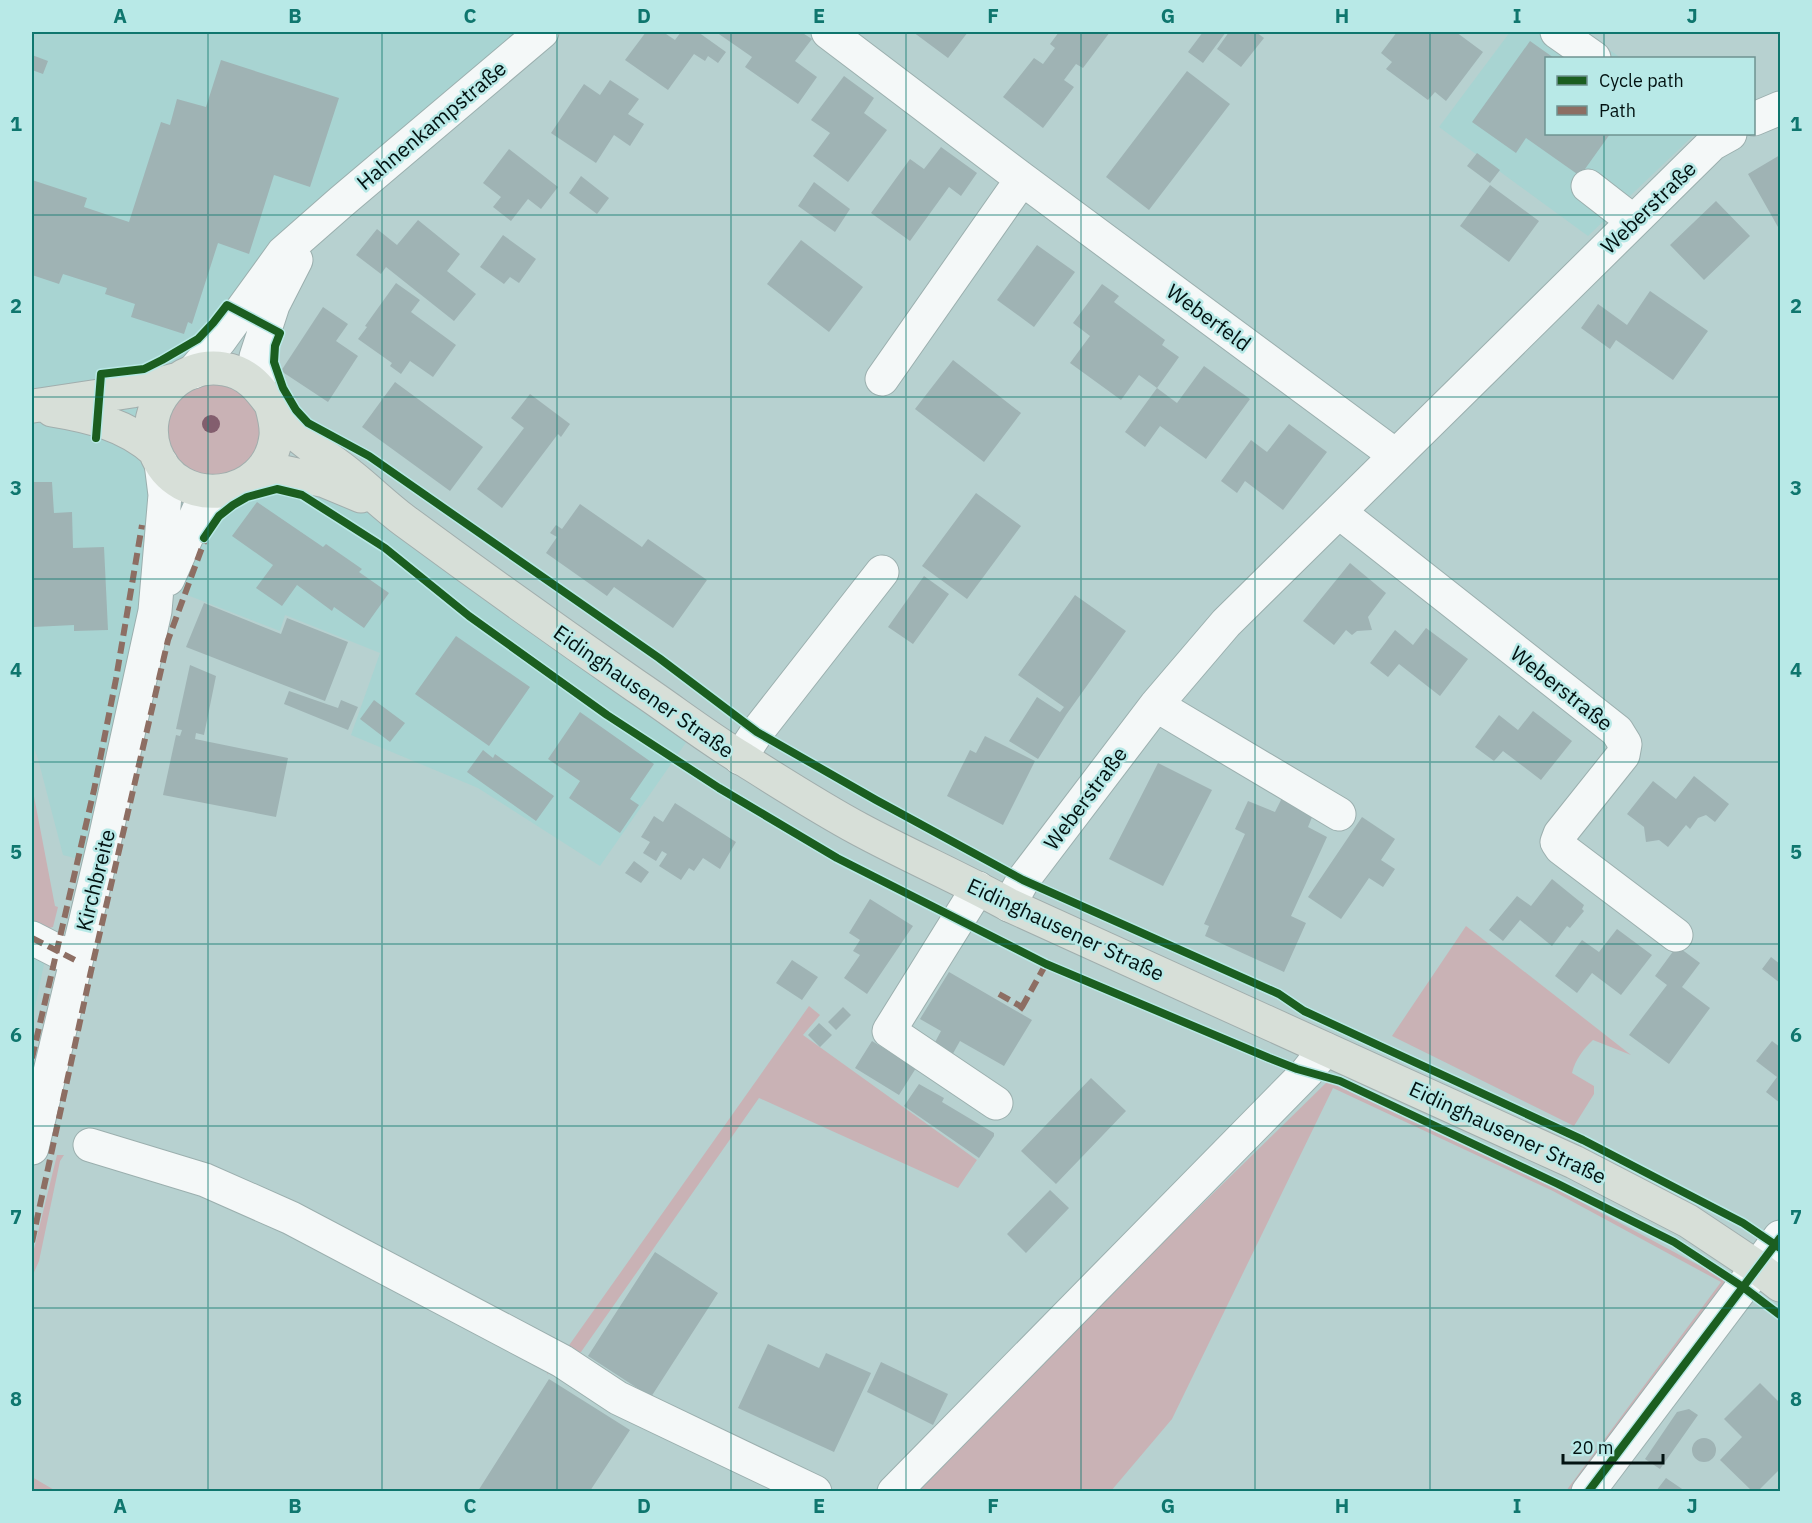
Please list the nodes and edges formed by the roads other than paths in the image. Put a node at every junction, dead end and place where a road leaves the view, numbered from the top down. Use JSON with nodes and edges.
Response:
{"nodes":[{"id":1,"x":542,"y":32,"type":"edge"},
{"id":2,"x":828,"y":32,"type":"edge"},
{"id":3,"x":1557,"y":32,"type":"edge"},
{"id":4,"x":1593,"y":57,"type":"edge"},
{"id":5,"x":1780,"y":108,"type":"edge"},
{"id":6,"x":1755,"y":119,"type":"edge"},
{"id":7,"x":1713,"y":137,"type":"edge"},
{"id":8,"x":1022,"y":179,"type":"junction"},
{"id":9,"x":1588,"y":186,"type":"dead end"},
{"id":10,"x":321,"y":221,"type":"junction"},
{"id":11,"x":1633,"y":221,"type":"junction"},
{"id":12,"x":184,"y":376,"type":"junction"},
{"id":13,"x":882,"y":379,"type":"dead end"},
{"id":14,"x":265,"y":396,"type":"junction"},
{"id":15,"x":32,"y":406,"type":"edge"},
{"id":16,"x":1395,"y":455,"type":"junction"},
{"id":17,"x":158,"y":457,"type":"junction"},
{"id":18,"x":256,"y":476,"type":"junction"},
{"id":19,"x":213,"y":492,"type":"junction"},
{"id":20,"x":389,"y":509,"type":"junction"},
{"id":21,"x":1339,"y":512,"type":"junction"},
{"id":22,"x":882,"y":572,"type":"dead end"},
{"id":23,"x":155,"y":611,"type":"junction"},
{"id":24,"x":1156,"y":705,"type":"junction"},
{"id":25,"x":740,"y":758,"type":"junction"},
{"id":26,"x":1339,"y":814,"type":"dead end"},
{"id":27,"x":978,"y":888,"type":"junction"},
{"id":28,"x":1010,"y":905,"type":"junction"},
{"id":29,"x":1677,"y":935,"type":"dead end"},
{"id":30,"x":32,"y":938,"type":"edge"},
{"id":31,"x":75,"y":960,"type":"junction"},
{"id":32,"x":1325,"y":1049,"type":"junction"},
{"id":33,"x":996,"y":1103,"type":"dead end"},
{"id":34,"x":90,"y":1145,"type":"dead end"},
{"id":35,"x":32,"y":1148,"type":"edge"},
{"id":36,"x":1780,"y":1237,"type":"edge"},
{"id":37,"x":1769,"y":1276,"type":"edge"},
{"id":38,"x":815,"y":1491,"type":"edge"},
{"id":39,"x":894,"y":1491,"type":"edge"},
{"id":40,"x":1588,"y":1491,"type":"edge"}],
"edges":[{"from":1,"to":10,"type":"street","name":"Hahnenkampstraße"},
{"from":2,"to":8,"type":"street","name":"Weberfeld"},
{"from":3,"to":4,"type":"street"},
{"from":5,"to":6,"type":"street"},
{"from":7,"to":11,"type":"street","name":"Weberstraße"},
{"from":8,"to":13,"type":"street"},
{"from":8,"to":16,"type":"street","name":"Weberfeld"},
{"from":9,"to":11,"type":"street"},
{"from":10,"to":12,"type":"street","name":"Hahnenkampstraße"},
{"from":10,"to":14,"type":"street","name":"Hahnenkampstraße"},
{"from":11,"to":16,"type":"street","name":"Weberstraße"},
{"from":12,"to":14,"type":"main road","name":"Eidinghausener Straße"},
{"from":12,"to":15,"type":"main road","name":"Eidinghausener Straße"},
{"from":12,"to":17,"type":"main road"},
{"from":14,"to":18,"type":"main road"},
{"from":14,"to":20,"type":"main road","name":"Eidinghausener Straße"},
{"from":15,"to":17,"type":"main road","name":"Eidinghausener Straße"},
{"from":16,"to":21,"type":"street","name":"Weberstraße"},
{"from":17,"to":19,"type":"main road","name":"Eidinghausener Straße"},
{"from":17,"to":23,"type":"street","name":"Kirchbreite"},
{"from":18,"to":19,"type":"main road","name":"Eidinghausener Straße"},
{"from":18,"to":20,"type":"main road","name":"Eidinghausener Straße"},
{"from":19,"to":23,"type":"street","name":"Kirchbreite"},
{"from":20,"to":25,"type":"main road","name":"Eidinghausener Straße"},
{"from":21,"to":24,"type":"street","name":"Weberstraße"},
{"from":21,"to":29,"type":"street","name":"Weberstraße"},
{"from":22,"to":25,"type":"street"},
{"from":23,"to":31,"type":"street","name":"Kirchbreite"},
{"from":24,"to":26,"type":"street"},
{"from":24,"to":28,"type":"street","name":"Weberstraße"},
{"from":25,"to":27,"type":"main road","name":"Eidinghausener Straße"},
{"from":27,"to":28,"type":"main road","name":"Eidinghausener Straße"},
{"from":27,"to":33,"type":"street"},
{"from":28,"to":32,"type":"main road","name":"Eidinghausener Straße"},
{"from":30,"to":31,"type":"street"},
{"from":31,"to":35,"type":"street","name":"Kirchbreite"},
{"from":32,"to":37,"type":"main road","name":"Eidinghausener Straße"},
{"from":32,"to":39,"type":"street"},
{"from":34,"to":38,"type":"street"},
{"from":36,"to":37,"type":"street"},
{"from":37,"to":40,"type":"street"}]}
